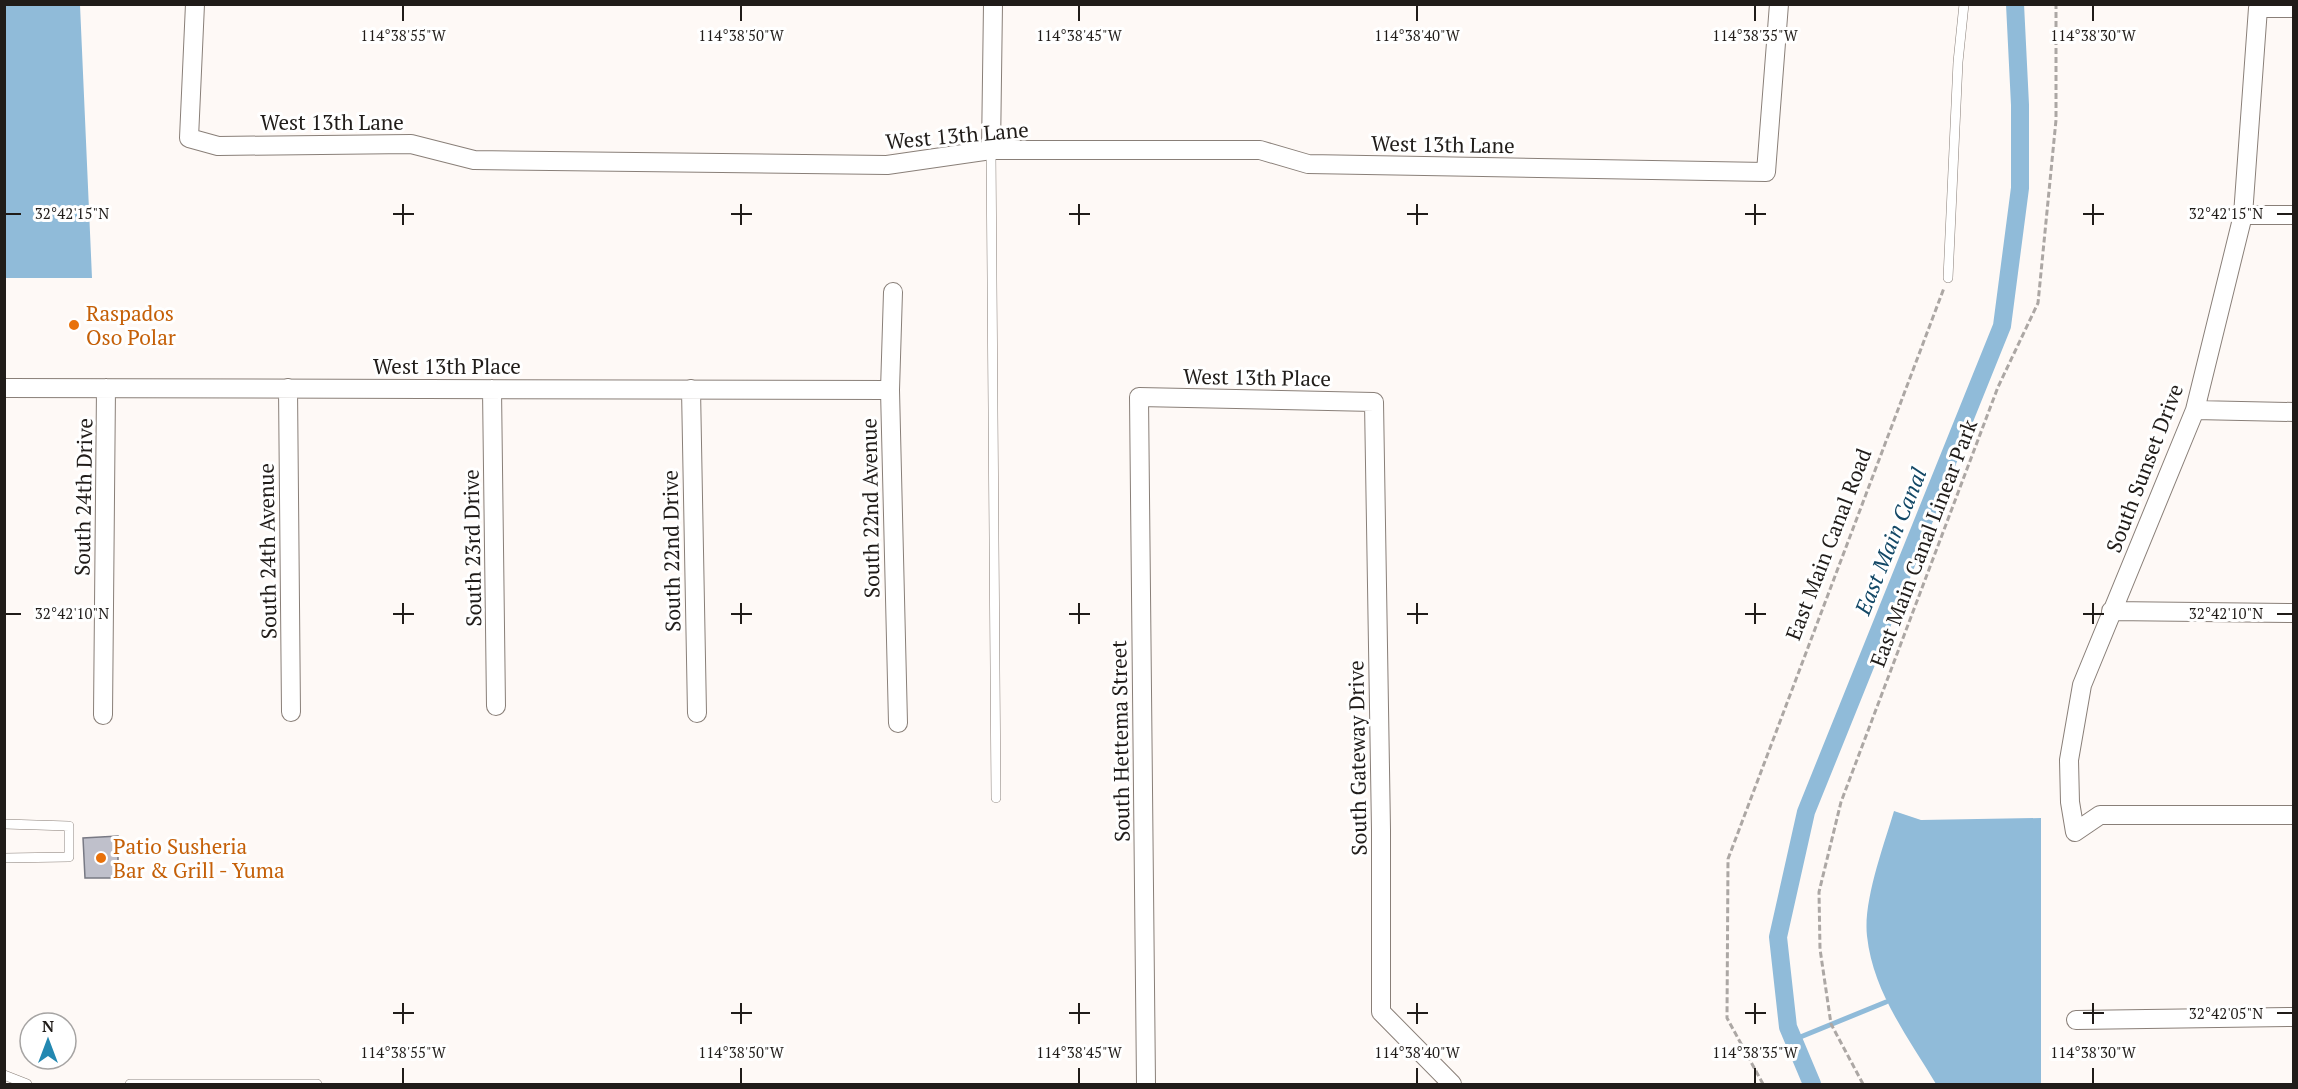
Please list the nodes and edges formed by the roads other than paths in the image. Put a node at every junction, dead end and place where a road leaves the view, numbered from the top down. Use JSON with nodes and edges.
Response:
{"nodes":[{"id":1,"x":195,"y":4,"type":"edge"},
{"id":2,"x":993,"y":4,"type":"edge"},
{"id":3,"x":1779,"y":4,"type":"edge"},
{"id":4,"x":1964,"y":4,"type":"edge"},
{"id":5,"x":2294,"y":8,"type":"edge"},
{"id":6,"x":991,"y":150,"type":"junction"},
{"id":7,"x":2243,"y":215,"type":"junction"},
{"id":8,"x":2294,"y":215,"type":"edge"},
{"id":9,"x":1948,"y":278,"type":"road end"},
{"id":10,"x":893,"y":292,"type":"dead end"},
{"id":11,"x":4,"y":388,"type":"edge"},
{"id":12,"x":106,"y":388,"type":"junction"},
{"id":13,"x":288,"y":388,"type":"junction"},
{"id":14,"x":492,"y":389,"type":"junction"},
{"id":15,"x":691,"y":389,"type":"junction"},
{"id":16,"x":890,"y":390,"type":"junction"},
{"id":17,"x":1139,"y":397,"type":"joint"},
{"id":18,"x":1374,"y":402,"type":"joint"},
{"id":19,"x":2195,"y":410,"type":"junction"},
{"id":20,"x":2294,"y":412,"type":"edge"},
{"id":21,"x":2111,"y":611,"type":"junction"},
{"id":22,"x":2294,"y":613,"type":"edge"},
{"id":23,"x":496,"y":706,"type":"dead end"},
{"id":24,"x":291,"y":712,"type":"dead end"},
{"id":25,"x":697,"y":713,"type":"dead end"},
{"id":26,"x":103,"y":715,"type":"dead end"},
{"id":27,"x":898,"y":723,"type":"dead end"},
{"id":28,"x":996,"y":798,"type":"dead end"},
{"id":29,"x":2294,"y":815,"type":"edge"},
{"id":30,"x":4,"y":824,"type":"edge"},
{"id":31,"x":4,"y":858,"type":"edge"},
{"id":32,"x":2294,"y":1017,"type":"edge"},
{"id":33,"x":2076,"y":1020,"type":"dead end"},
{"id":34,"x":4,"y":1075,"type":"edge"},
{"id":35,"x":27,"y":1084,"type":"edge"},
{"id":36,"x":130,"y":1084,"type":"edge"},
{"id":37,"x":318,"y":1084,"type":"edge"},
{"id":38,"x":1146,"y":1084,"type":"edge"},
{"id":39,"x":1452,"y":1084,"type":"edge"}],
"edges":[{"from":1,"to":6,"type":"street","name":"West 13th Lane"},
{"from":2,"to":6,"type":"street"},
{"from":3,"to":6,"type":"street","name":"West 13th Lane"},
{"from":4,"to":9,"type":"lane"},
{"from":5,"to":7,"type":"street","name":"South Sunset Drive"},
{"from":6,"to":28,"type":"lane"},
{"from":7,"to":8,"type":"street"},
{"from":7,"to":19,"type":"street","name":"South Sunset Drive"},
{"from":10,"to":16,"type":"street","name":"South 22nd Avenue"},
{"from":11,"to":12,"type":"street","name":"West 13th Place"},
{"from":12,"to":13,"type":"street","name":"West 13th Place"},
{"from":12,"to":26,"type":"street","name":"South 24th Drive"},
{"from":13,"to":14,"type":"street","name":"West 13th Place"},
{"from":13,"to":24,"type":"street","name":"South 24th Avenue"},
{"from":14,"to":15,"type":"street","name":"West 13th Place"},
{"from":14,"to":23,"type":"street","name":"South 23rd Drive"},
{"from":15,"to":16,"type":"street","name":"West 13th Place"},
{"from":15,"to":25,"type":"street","name":"South 22nd Drive"},
{"from":16,"to":27,"type":"street","name":"South 22nd Avenue"},
{"from":17,"to":18,"type":"street","name":"West 13th Place"},
{"from":17,"to":38,"type":"street","name":"South Hettema Street"},
{"from":18,"to":39,"type":"street","name":"South Gateway Drive"},
{"from":19,"to":20,"type":"street"},
{"from":19,"to":21,"type":"street","name":"South Sunset Drive"},
{"from":21,"to":22,"type":"street"},
{"from":21,"to":29,"type":"street","name":"South Sunset Drive"},
{"from":30,"to":31,"type":"lane"},
{"from":32,"to":33,"type":"street"},
{"from":34,"to":35,"type":"lane"},
{"from":36,"to":37,"type":"lane"}]}
